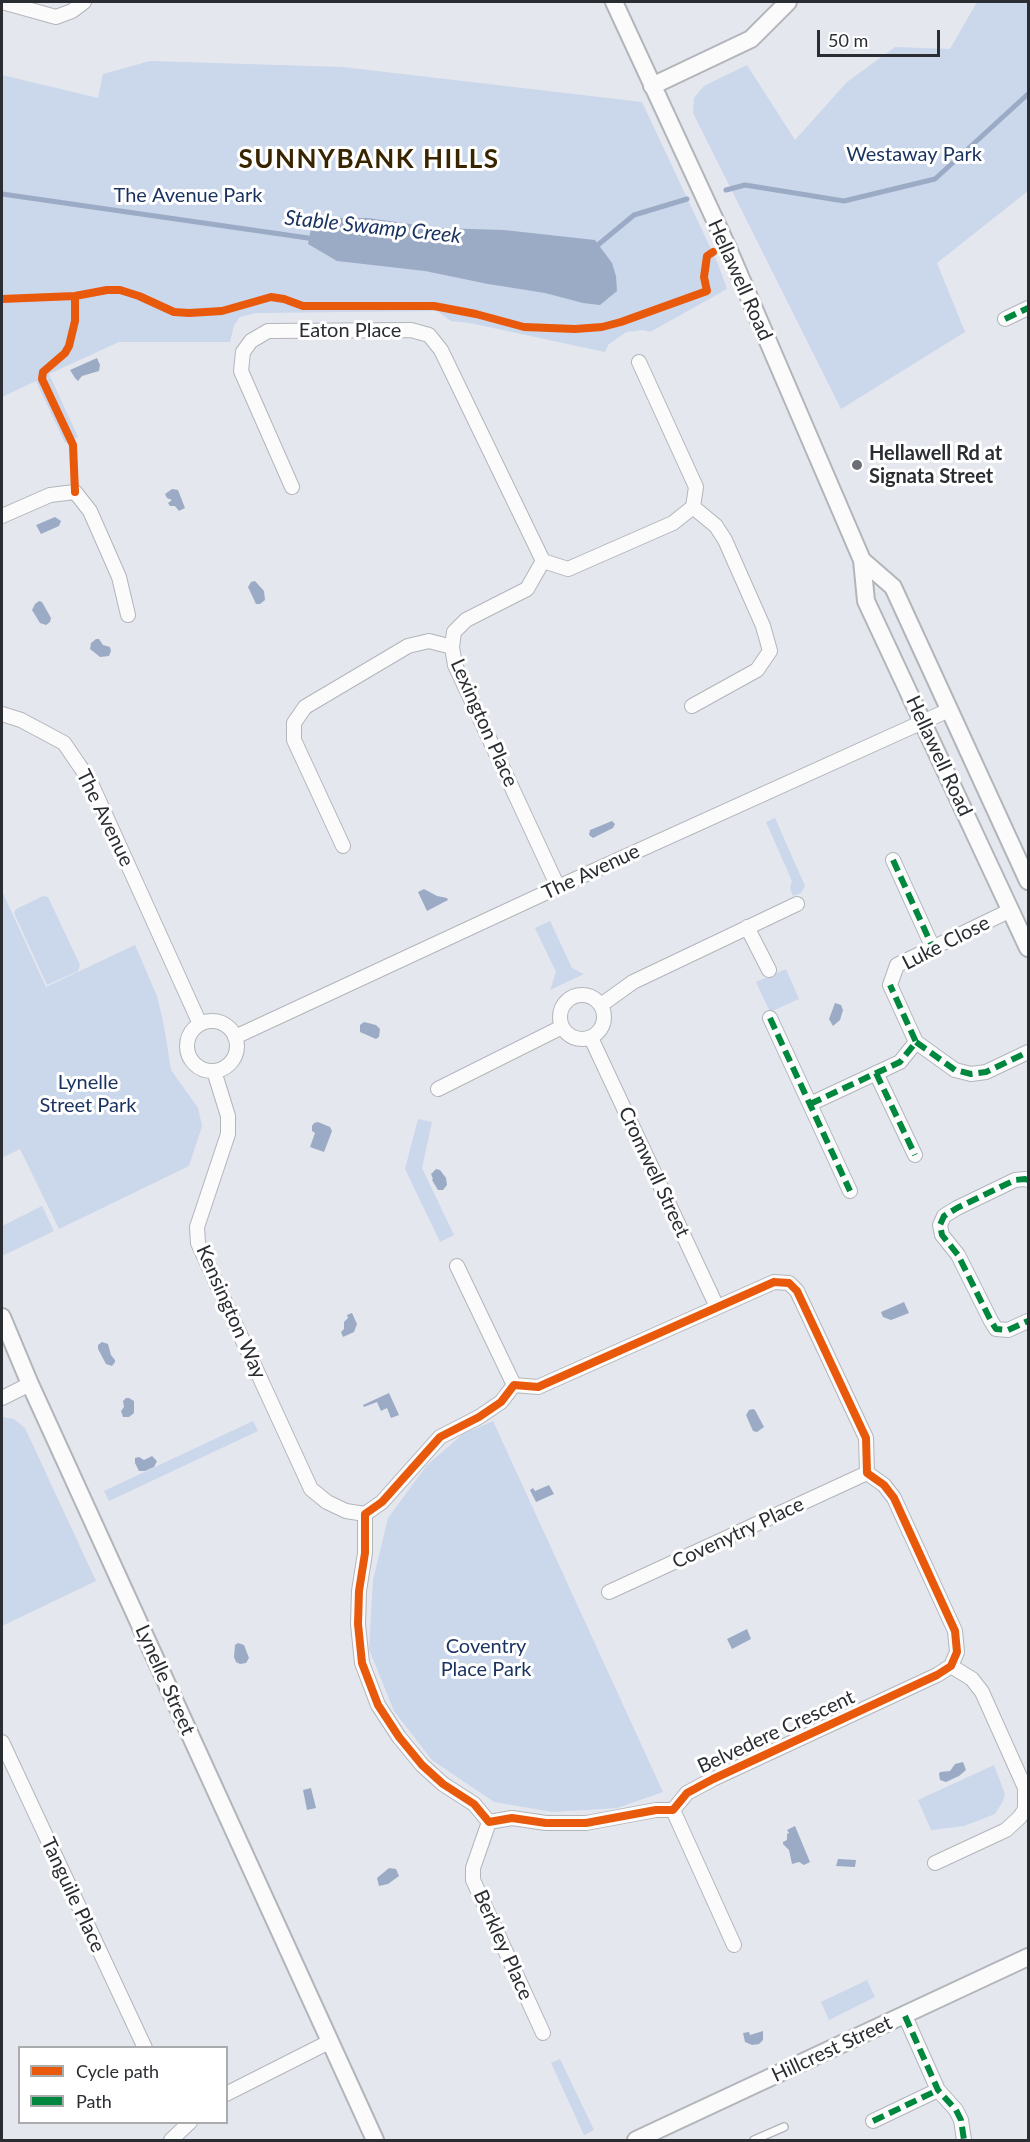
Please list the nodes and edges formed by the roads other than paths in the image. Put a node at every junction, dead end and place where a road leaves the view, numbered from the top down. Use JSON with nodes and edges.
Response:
{"nodes":[{"id":1,"x":84,"y":2,"type":"edge"},
{"id":2,"x":614,"y":2,"type":"edge"},
{"id":3,"x":788,"y":2,"type":"edge"},
{"id":4,"x":2,"y":3,"type":"edge"},
{"id":5,"x":652,"y":86,"type":"junction"},
{"id":6,"x":1029,"y":308,"type":"edge"},
{"id":7,"x":1005,"y":319,"type":"dead end"},
{"id":8,"x":639,"y":362,"type":"dead end"},
{"id":9,"x":292,"y":487,"type":"dead end"},
{"id":10,"x":693,"y":507,"type":"junction"},
{"id":11,"x":2,"y":516,"type":"edge"},
{"id":12,"x":543,"y":561,"type":"junction"},
{"id":13,"x":862,"y":561,"type":"junction"},
{"id":14,"x":128,"y":615,"type":"dead end"},
{"id":15,"x":452,"y":647,"type":"junction"},
{"id":16,"x":692,"y":706,"type":"dead end"},
{"id":17,"x":948,"y":710,"type":"junction"},
{"id":18,"x":2,"y":714,"type":"edge"},
{"id":19,"x":923,"y":721,"type":"junction"},
{"id":20,"x":343,"y":846,"type":"dead end"},
{"id":21,"x":892,"y":860,"type":"dead end"},
{"id":22,"x":1029,"y":881,"type":"edge"},
{"id":23,"x":558,"y":887,"type":"junction"},
{"id":24,"x":796,"y":904,"type":"dead end"},
{"id":25,"x":1011,"y":910,"type":"junction"},
{"id":26,"x":747,"y":927,"type":"junction"},
{"id":27,"x":933,"y":948,"type":"junction"},
{"id":28,"x":1029,"y":948,"type":"edge"},
{"id":29,"x":769,"y":970,"type":"dead end"},
{"id":30,"x":601,"y":1005,"type":"junction"},
{"id":31,"x":770,"y":1018,"type":"dead end"},
{"id":32,"x":200,"y":1024,"type":"junction"},
{"id":33,"x":562,"y":1027,"type":"junction"},
{"id":34,"x":235,"y":1037,"type":"junction"},
{"id":35,"x":591,"y":1038,"type":"junction"},
{"id":36,"x":916,"y":1042,"type":"junction"},
{"id":37,"x":1029,"y":1052,"type":"edge"},
{"id":38,"x":214,"y":1071,"type":"junction"},
{"id":39,"x":876,"y":1073,"type":"junction"},
{"id":40,"x":438,"y":1089,"type":"dead end"},
{"id":41,"x":810,"y":1104,"type":"junction"},
{"id":42,"x":915,"y":1155,"type":"dead end"},
{"id":43,"x":1029,"y":1180,"type":"edge"},
{"id":44,"x":850,"y":1191,"type":"dead end"},
{"id":45,"x":457,"y":1266,"type":"dead end"},
{"id":46,"x":717,"y":1307,"type":"junction"},
{"id":47,"x":2,"y":1317,"type":"edge"},
{"id":48,"x":1029,"y":1321,"type":"edge"},
{"id":49,"x":30,"y":1384,"type":"junction"},
{"id":50,"x":514,"y":1385,"type":"junction"},
{"id":51,"x":2,"y":1398,"type":"edge"},
{"id":52,"x":867,"y":1473,"type":"junction"},
{"id":53,"x":365,"y":1514,"type":"junction"},
{"id":54,"x":609,"y":1593,"type":"dead end"},
{"id":55,"x":951,"y":1666,"type":"junction"},
{"id":56,"x":2,"y":1742,"type":"edge"},
{"id":57,"x":673,"y":1810,"type":"junction"},
{"id":58,"x":489,"y":1822,"type":"junction"},
{"id":59,"x":934,"y":1863,"type":"dead end"},
{"id":60,"x":734,"y":1945,"type":"dead end"},
{"id":61,"x":1029,"y":1957,"type":"edge"},
{"id":62,"x":904,"y":2016,"type":"junction"},
{"id":63,"x":543,"y":2033,"type":"dead end"},
{"id":64,"x":329,"y":2042,"type":"junction"},
{"id":65,"x":144,"y":2046,"type":"edge"},
{"id":66,"x":938,"y":2090,"type":"junction"},
{"id":67,"x":228,"y":2093,"type":"edge"},
{"id":68,"x":873,"y":2121,"type":"dead end"},
{"id":69,"x":188,"y":2124,"type":"edge"},
{"id":70,"x":784,"y":2127,"type":"dead end"},
{"id":71,"x":763,"y":2139,"type":"edge"},
{"id":72,"x":171,"y":2140,"type":"edge"},
{"id":73,"x":375,"y":2140,"type":"edge"},
{"id":74,"x":636,"y":2140,"type":"edge"},
{"id":75,"x":754,"y":2140,"type":"edge"},
{"id":76,"x":964,"y":2140,"type":"edge"}],
"edges":[{"from":1,"to":4,"type":"street"},
{"from":2,"to":5,"type":"street","name":"Hellawell Road"},
{"from":3,"to":5,"type":"street"},
{"from":5,"to":13,"type":"street","name":"Hellawell Road"},
{"from":6,"to":7,"type":"street"},
{"from":8,"to":10,"type":"street"},
{"from":9,"to":12,"type":"street","name":"Eaton Place"},
{"from":10,"to":12,"type":"street"},
{"from":10,"to":16,"type":"street"},
{"from":11,"to":14,"type":"street"},
{"from":12,"to":15,"type":"street","name":"Lexington Place"},
{"from":13,"to":17,"type":"street","name":"Hellawell Road"},
{"from":13,"to":19,"type":"street","name":"Hellawell Road"},
{"from":15,"to":20,"type":"street"},
{"from":15,"to":23,"type":"street","name":"Lexington Place"},
{"from":17,"to":19,"type":"street","name":"The Avenue"},
{"from":17,"to":22,"type":"street","name":"Hellawell Road"},
{"from":18,"to":32,"type":"street","name":"The Avenue"},
{"from":19,"to":23,"type":"street","name":"The Avenue"},
{"from":19,"to":25,"type":"street","name":"Hellawell Road"},
{"from":21,"to":27,"type":"street"},
{"from":23,"to":34,"type":"street","name":"The Avenue"},
{"from":24,"to":26,"type":"street"},
{"from":25,"to":27,"type":"street","name":"Luke Close"},
{"from":25,"to":28,"type":"street","name":"Hellawell Road"},
{"from":26,"to":29,"type":"street"},
{"from":26,"to":30,"type":"street"},
{"from":27,"to":36,"type":"street","name":"Luke Close"},
{"from":30,"to":33,"type":"street"},
{"from":30,"to":35,"type":"street"},
{"from":31,"to":41,"type":"street"},
{"from":32,"to":34,"type":"street"},
{"from":32,"to":38,"type":"street"},
{"from":33,"to":35,"type":"street"},
{"from":33,"to":40,"type":"street"},
{"from":34,"to":38,"type":"street"},
{"from":35,"to":46,"type":"street","name":"Cromwell Street"},
{"from":36,"to":37,"type":"street"},
{"from":36,"to":39,"type":"street"},
{"from":38,"to":53,"type":"street","name":"Kensington Way"},
{"from":39,"to":41,"type":"street"},
{"from":39,"to":42,"type":"street"},
{"from":41,"to":44,"type":"street"},
{"from":43,"to":48,"type":"street"},
{"from":45,"to":50,"type":"street"},
{"from":46,"to":50,"type":"street"},
{"from":46,"to":52,"type":"street"},
{"from":47,"to":49,"type":"street","name":"Lynelle Street"},
{"from":49,"to":51,"type":"street"},
{"from":49,"to":64,"type":"street","name":"Lynelle Street"},
{"from":50,"to":53,"type":"street"},
{"from":52,"to":54,"type":"street","name":"Covenytry Place"},
{"from":52,"to":55,"type":"street"},
{"from":53,"to":58,"type":"street"},
{"from":55,"to":57,"type":"street","name":"Belvedere Crescent"},
{"from":55,"to":59,"type":"street"},
{"from":56,"to":65,"type":"street","name":"Tanguile Place"},
{"from":57,"to":58,"type":"street"},
{"from":57,"to":60,"type":"street"},
{"from":58,"to":63,"type":"street","name":"Berkley Place"},
{"from":61,"to":62,"type":"street","name":"Hillcrest Street"},
{"from":62,"to":66,"type":"street"},
{"from":62,"to":74,"type":"street","name":"Hillcrest Street"},
{"from":64,"to":67,"type":"street"},
{"from":64,"to":73,"type":"street"},
{"from":66,"to":68,"type":"street"},
{"from":66,"to":76,"type":"street"},
{"from":69,"to":72,"type":"street"},
{"from":70,"to":71,"type":"lane"},
{"from":71,"to":75,"type":"lane"}]}
